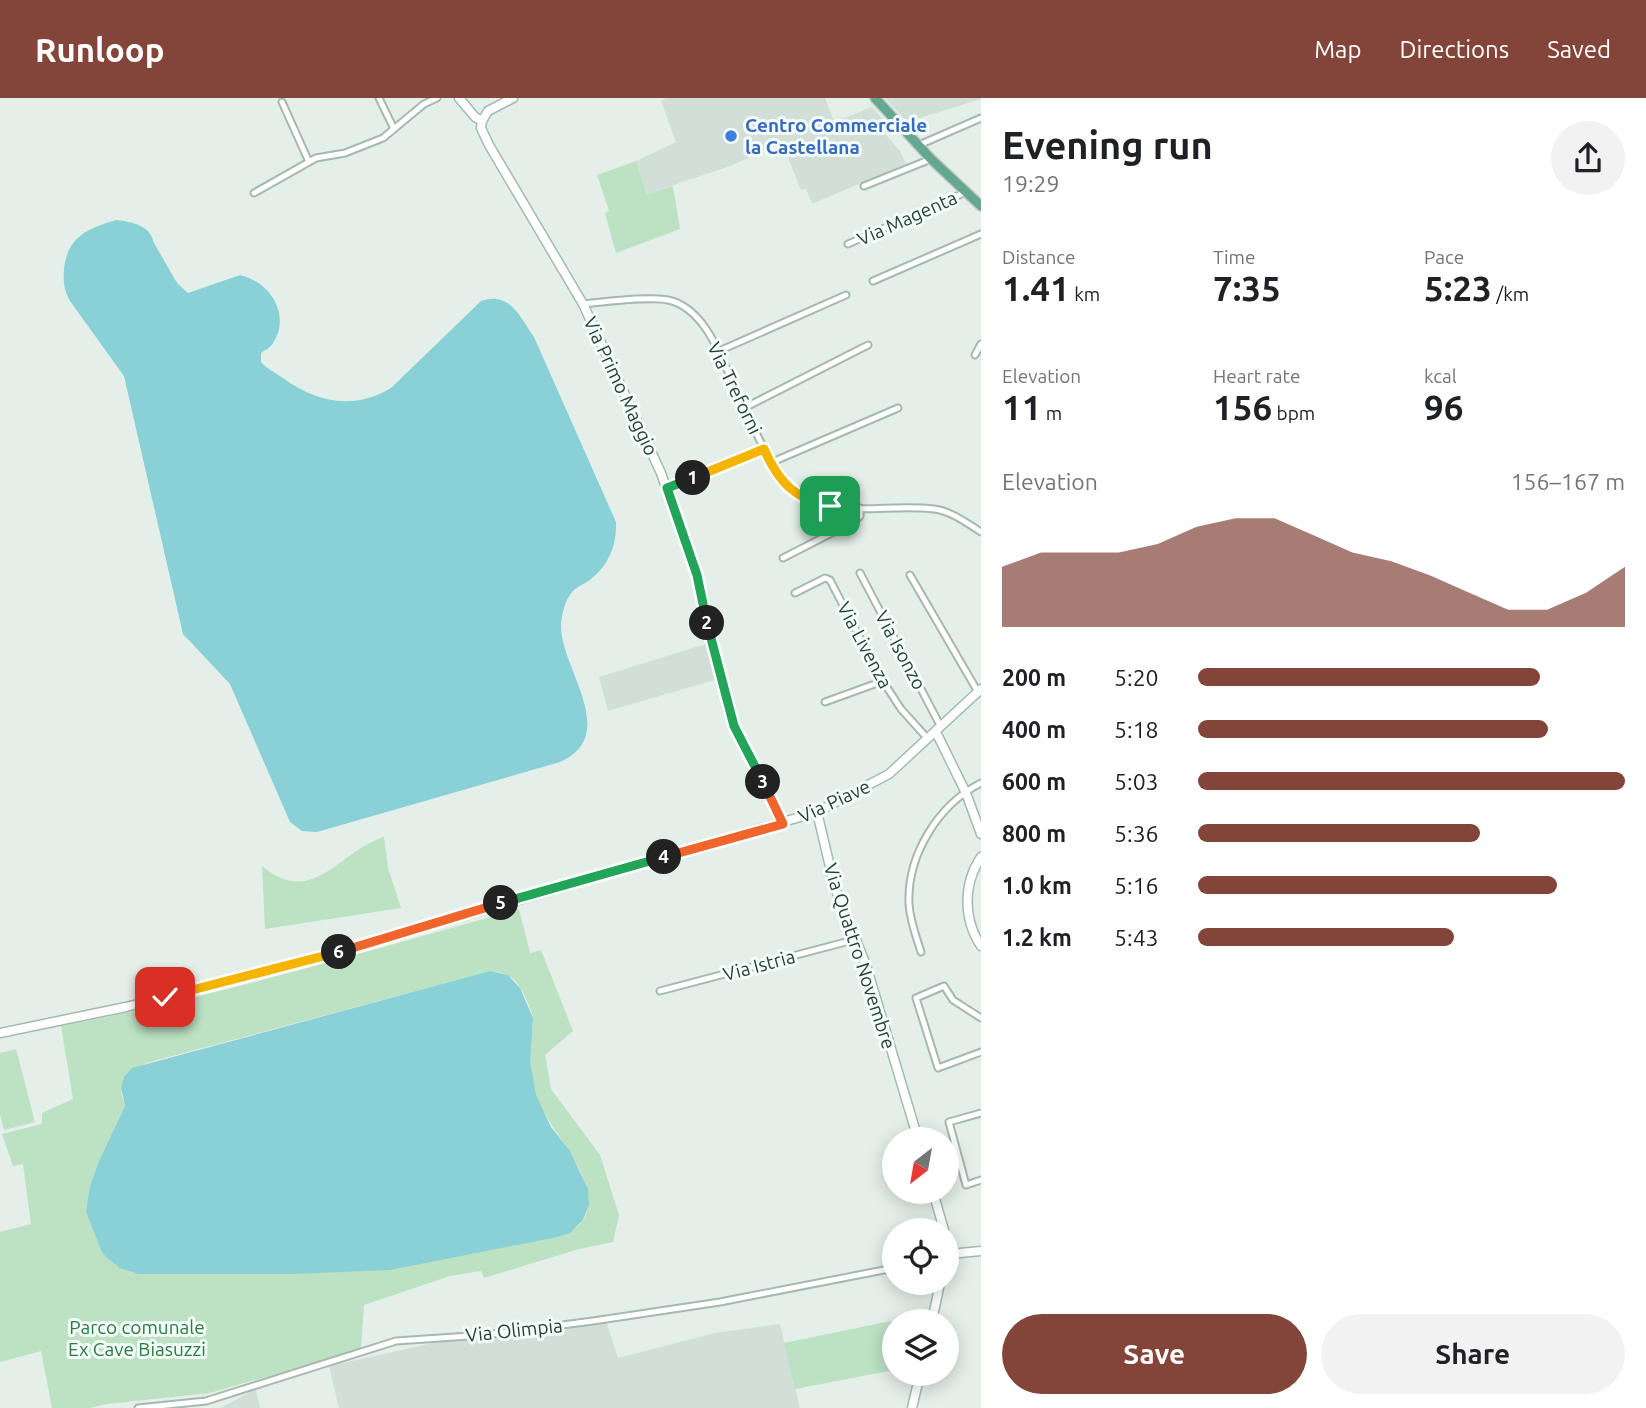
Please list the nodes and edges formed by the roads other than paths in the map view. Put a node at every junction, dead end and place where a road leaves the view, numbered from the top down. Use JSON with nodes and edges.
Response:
{"nodes":[{"id":1,"x":379,"y":98,"type":"edge"},
{"id":2,"x":437,"y":98,"type":"edge"},
{"id":3,"x":459,"y":98,"type":"edge"},
{"id":4,"x":513,"y":98,"type":"edge"},
{"id":5,"x":875,"y":98,"type":"edge"},
{"id":6,"x":282,"y":103,"type":"dead end"},
{"id":7,"x":981,"y":118,"type":"edge"},
{"id":8,"x":482,"y":121,"type":"junction"},
{"id":9,"x":394,"y":129,"type":"junction"},
{"id":10,"x":919,"y":145,"type":"junction"},
{"id":11,"x":931,"y":159,"type":"junction"},
{"id":12,"x":309,"y":162,"type":"junction"},
{"id":13,"x":864,"y":186,"type":"dead end"},
{"id":14,"x":966,"y":192,"type":"junction"},
{"id":15,"x":254,"y":193,"type":"dead end"},
{"id":16,"x":981,"y":206,"type":"edge"},
{"id":17,"x":981,"y":234,"type":"edge"},
{"id":18,"x":848,"y":244,"type":"dead end"},
{"id":19,"x":873,"y":281,"type":"dead end"},
{"id":20,"x":846,"y":295,"type":"dead end"},
{"id":21,"x":583,"y":304,"type":"junction"},
{"id":22,"x":981,"y":344,"type":"edge"},
{"id":23,"x":868,"y":345,"type":"dead end"},
{"id":24,"x":719,"y":351,"type":"junction"},
{"id":25,"x":975,"y":355,"type":"dead end"},
{"id":26,"x":744,"y":408,"type":"junction"},
{"id":27,"x":898,"y":408,"type":"dead end"},
{"id":28,"x":764,"y":449,"type":"junction"},
{"id":29,"x":770,"y":463,"type":"junction"},
{"id":30,"x":667,"y":488,"type":"junction"},
{"id":31,"x":860,"y":508,"type":"junction"},
{"id":32,"x":981,"y":532,"type":"edge"},
{"id":33,"x":783,"y":558,"type":"dead end"},
{"id":34,"x":860,"y":573,"type":"dead end"},
{"id":35,"x":910,"y":575,"type":"dead end"},
{"id":36,"x":795,"y":593,"type":"dead end"},
{"id":37,"x":883,"y":681,"type":"junction"},
{"id":38,"x":980,"y":690,"type":"edge"},
{"id":39,"x":825,"y":702,"type":"dead end"},
{"id":40,"x":938,"y":729,"type":"junction"},
{"id":41,"x":928,"y":739,"type":"junction"},
{"id":42,"x":981,"y":783,"type":"edge"},
{"id":43,"x":965,"y":793,"type":"junction"},
{"id":44,"x":817,"y":812,"type":"junction"},
{"id":45,"x":783,"y":824,"type":"junction"},
{"id":46,"x":981,"y":834,"type":"edge"},
{"id":47,"x":981,"y":857,"type":"edge"},
{"id":48,"x":857,"y":939,"type":"junction"},
{"id":49,"x":981,"y":946,"type":"edge"},
{"id":50,"x":921,"y":952,"type":"dead end"},
{"id":51,"x":660,"y":990,"type":"dead end"},
{"id":52,"x":981,"y":1018,"type":"edge"},
{"id":53,"x":0,"y":1033,"type":"edge"},
{"id":54,"x":981,"y":1052,"type":"edge"},
{"id":55,"x":981,"y":1113,"type":"edge"},
{"id":56,"x":914,"y":1127,"type":"edge"},
{"id":57,"x":981,"y":1180,"type":"edge"},
{"id":58,"x":981,"y":1251,"type":"edge"},
{"id":59,"x":959,"y":1254,"type":"edge"},
{"id":60,"x":882,"y":1270,"type":"edge"},
{"id":61,"x":917,"y":1386,"type":"edge"},
{"id":62,"x":138,"y":1408,"type":"edge"},
{"id":63,"x":912,"y":1408,"type":"edge"}],
"edges":[{"from":1,"to":9,"type":"street"},
{"from":2,"to":9,"type":"street"},
{"from":3,"to":8,"type":"main road"},
{"from":4,"to":8,"type":"main road"},
{"from":5,"to":10,"type":"main road"},
{"from":6,"to":12,"type":"street"},
{"from":7,"to":10,"type":"street"},
{"from":8,"to":21,"type":"main road"},
{"from":9,"to":12,"type":"street"},
{"from":10,"to":11,"type":"main road"},
{"from":11,"to":13,"type":"street"},
{"from":11,"to":14,"type":"main road"},
{"from":12,"to":15,"type":"street"},
{"from":14,"to":16,"type":"main road"},
{"from":14,"to":18,"type":"street","name":"Via Magenta"},
{"from":17,"to":19,"type":"street"},
{"from":20,"to":24,"type":"street"},
{"from":21,"to":24,"type":"street","name":"Via Treforni"},
{"from":21,"to":30,"type":"main road","name":"Via Primo Maggio"},
{"from":22,"to":25,"type":"street"},
{"from":23,"to":26,"type":"street"},
{"from":24,"to":26,"type":"street","name":"Via Treforni"},
{"from":26,"to":28,"type":"street","name":"Via Treforni"},
{"from":27,"to":29,"type":"street"},
{"from":28,"to":29,"type":"street","name":"Via Treforni"},
{"from":28,"to":30,"type":"street"},
{"from":29,"to":31,"type":"street","name":"Via Treforni"},
{"from":30,"to":45,"type":"main road","name":"Via Primo Maggio"},
{"from":31,"to":32,"type":"street","name":"Via Treforni"},
{"from":31,"to":33,"type":"street"},
{"from":34,"to":40,"type":"street","name":"Via Isonzo"},
{"from":35,"to":38,"type":"street"},
{"from":36,"to":37,"type":"street","name":"Via Livenza"},
{"from":37,"to":39,"type":"street"},
{"from":37,"to":41,"type":"street","name":"Via Livenza"},
{"from":38,"to":40,"type":"main road","name":"Via Piave"},
{"from":40,"to":41,"type":"main road","name":"Via Piave"},
{"from":40,"to":43,"type":"main road"},
{"from":41,"to":44,"type":"main road","name":"Via Piave"},
{"from":42,"to":43,"type":"street"},
{"from":43,"to":46,"type":"main road"},
{"from":43,"to":50,"type":"street"},
{"from":44,"to":45,"type":"main road","name":"Via Piave"},
{"from":44,"to":48,"type":"main road","name":"Via Quattro Novembre"},
{"from":45,"to":53,"type":"main road","name":"Via Piave"},
{"from":47,"to":49,"type":"main road"},
{"from":48,"to":51,"type":"street","name":"Via Istria"},
{"from":48,"to":56,"type":"main road","name":"Via Quattro Novembre"},
{"from":52,"to":54,"type":"street"},
{"from":55,"to":57,"type":"street"},
{"from":58,"to":59,"type":"main road"},
{"from":60,"to":62,"type":"street","name":"Via Olimpia"},
{"from":61,"to":63,"type":"main road"}]}
